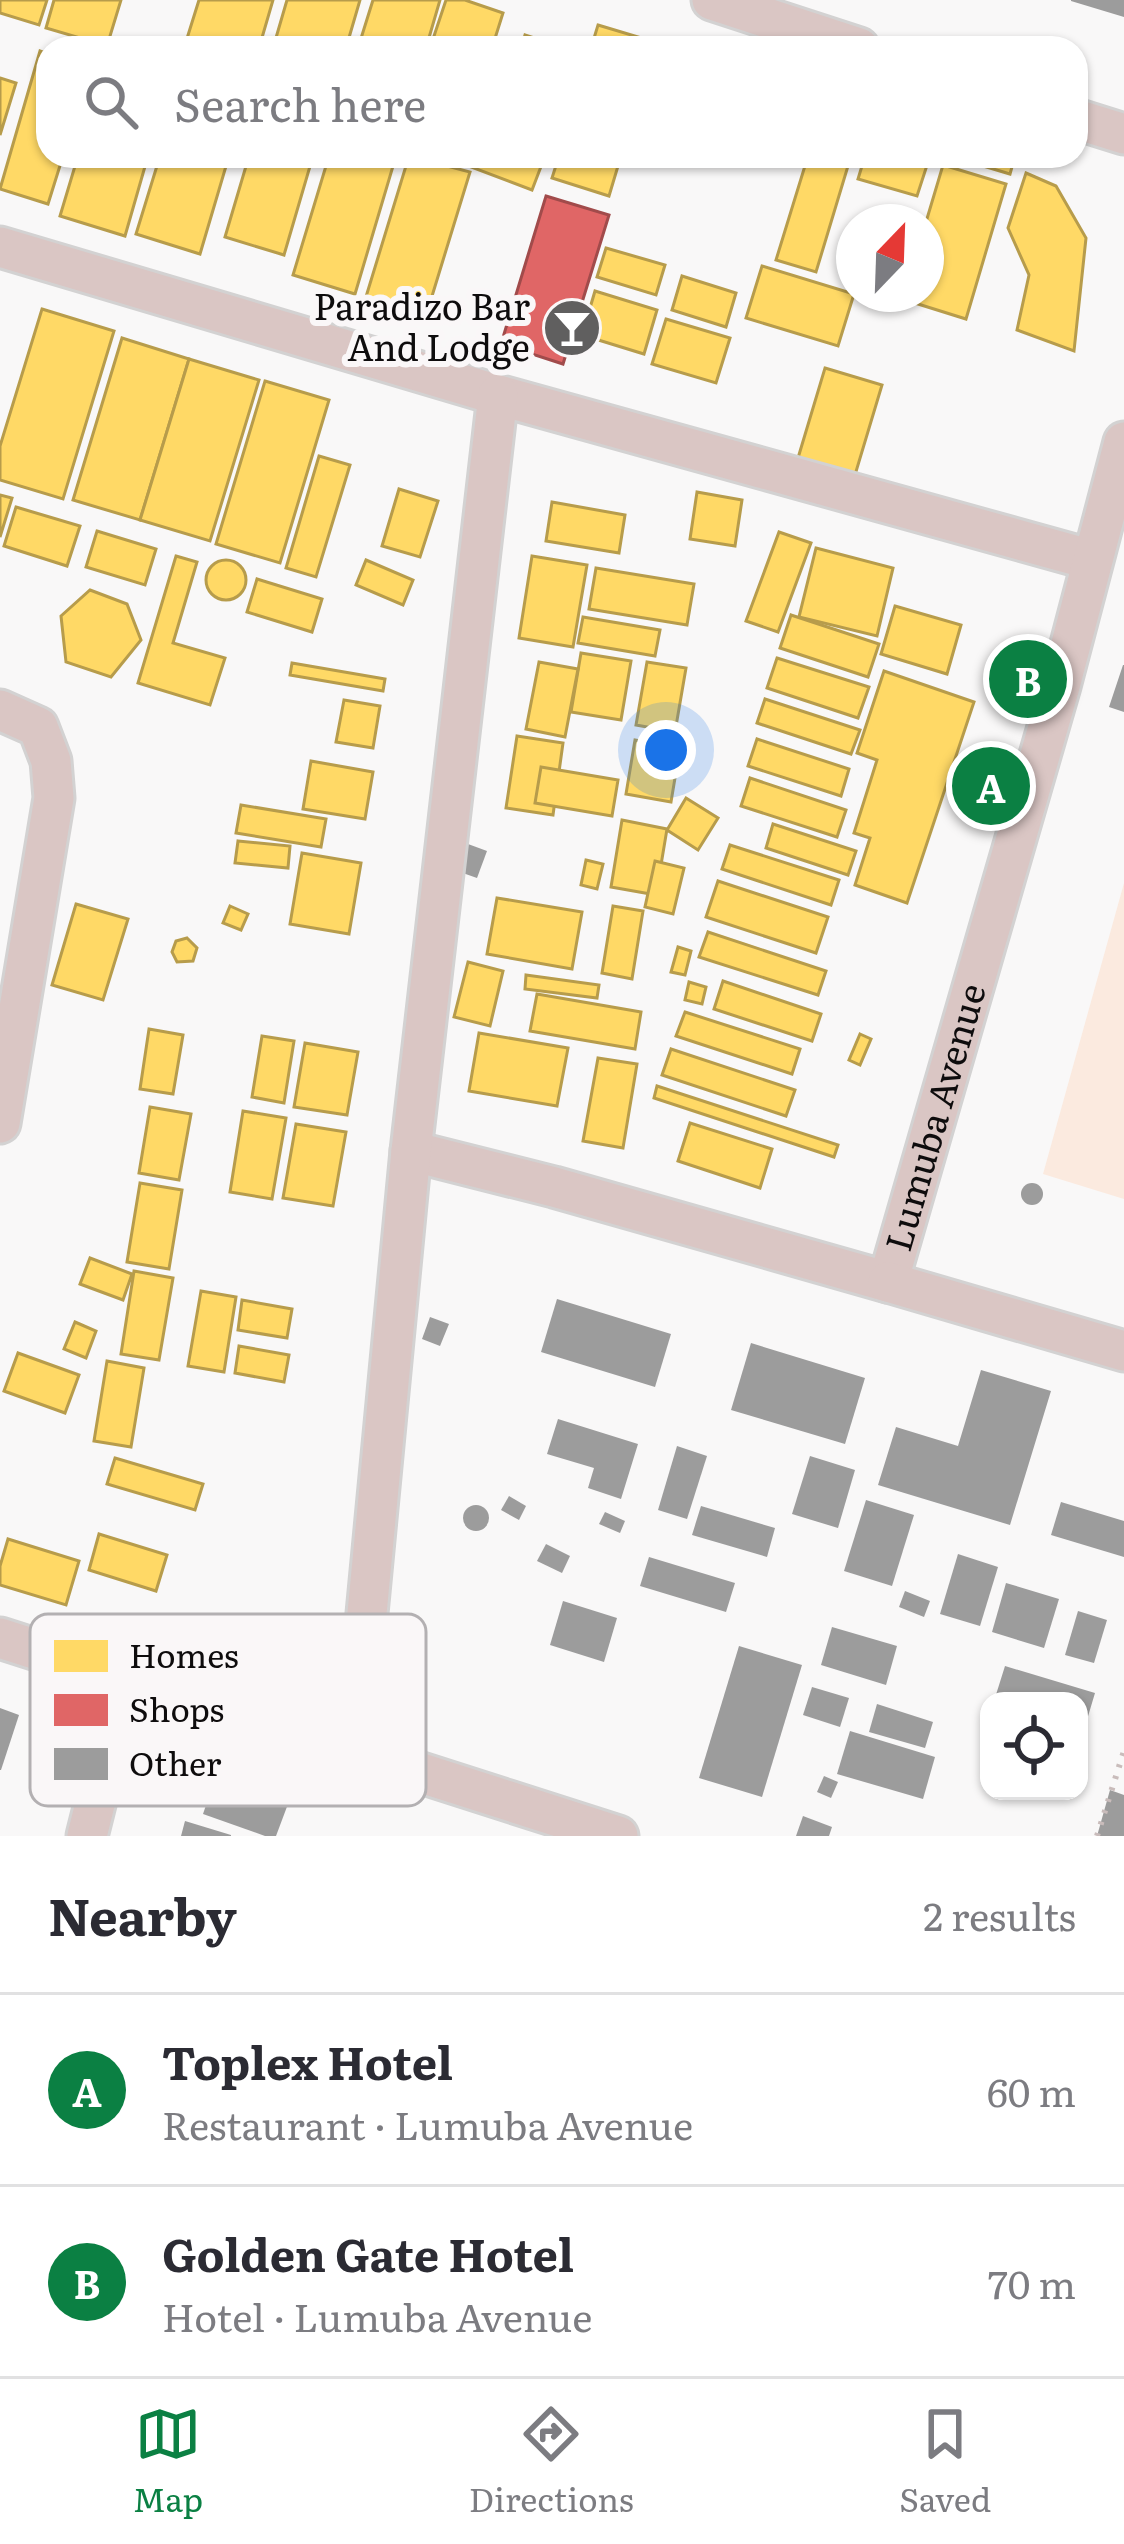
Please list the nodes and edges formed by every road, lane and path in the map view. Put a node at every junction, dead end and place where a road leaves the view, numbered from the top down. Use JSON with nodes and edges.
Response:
{"nodes":[{"id":1,"x":712,"y":0,"type":"edge"},
{"id":2,"x":822,"y":36,"type":"edge"},
{"id":3,"x":1088,"y":122,"type":"edge"},
{"id":4,"x":1124,"y":134,"type":"edge"},
{"id":5,"x":0,"y":247,"type":"edge"},
{"id":6,"x":498,"y":395,"type":"junction"},
{"id":7,"x":1124,"y":442,"type":"edge"},
{"id":8,"x":1092,"y":560,"type":"junction"},
{"id":9,"x":0,"y":710,"type":"edge"},
{"id":10,"x":0,"y":1124,"type":"edge"},
{"id":11,"x":411,"y":1151,"type":"junction"},
{"id":12,"x":888,"y":1282,"type":"junction"},
{"id":13,"x":1124,"y":1352,"type":"edge"},
{"id":14,"x":367,"y":1614,"type":"edge"},
{"id":15,"x":0,"y":1638,"type":"edge"},
{"id":16,"x":30,"y":1648,"type":"edge"},
{"id":17,"x":1124,"y":1751,"type":"edge"},
{"id":18,"x":426,"y":1773,"type":"edge"},
{"id":19,"x":94,"y":1806,"type":"edge"},
{"id":20,"x":87,"y":1836,"type":"edge"},
{"id":21,"x":618,"y":1836,"type":"edge"},
{"id":22,"x":1097,"y":1836,"type":"edge"}],
"edges":[{"from":1,"to":2,"type":"street"},
{"from":3,"to":4,"type":"street"},
{"from":5,"to":6,"type":"street"},
{"from":6,"to":8,"type":"street"},
{"from":6,"to":11,"type":"street"},
{"from":7,"to":8,"type":"street","name":"Lumuba Avenue"},
{"from":8,"to":12,"type":"street","name":"Lumuba Avenue"},
{"from":9,"to":10,"type":"street"},
{"from":11,"to":12,"type":"street","name":"Lumuba Avenue"},
{"from":11,"to":14,"type":"street"},
{"from":12,"to":13,"type":"street"},
{"from":15,"to":16,"type":"street"},
{"from":17,"to":22,"type":"path"},
{"from":18,"to":21,"type":"street"},
{"from":19,"to":20,"type":"street"}]}
